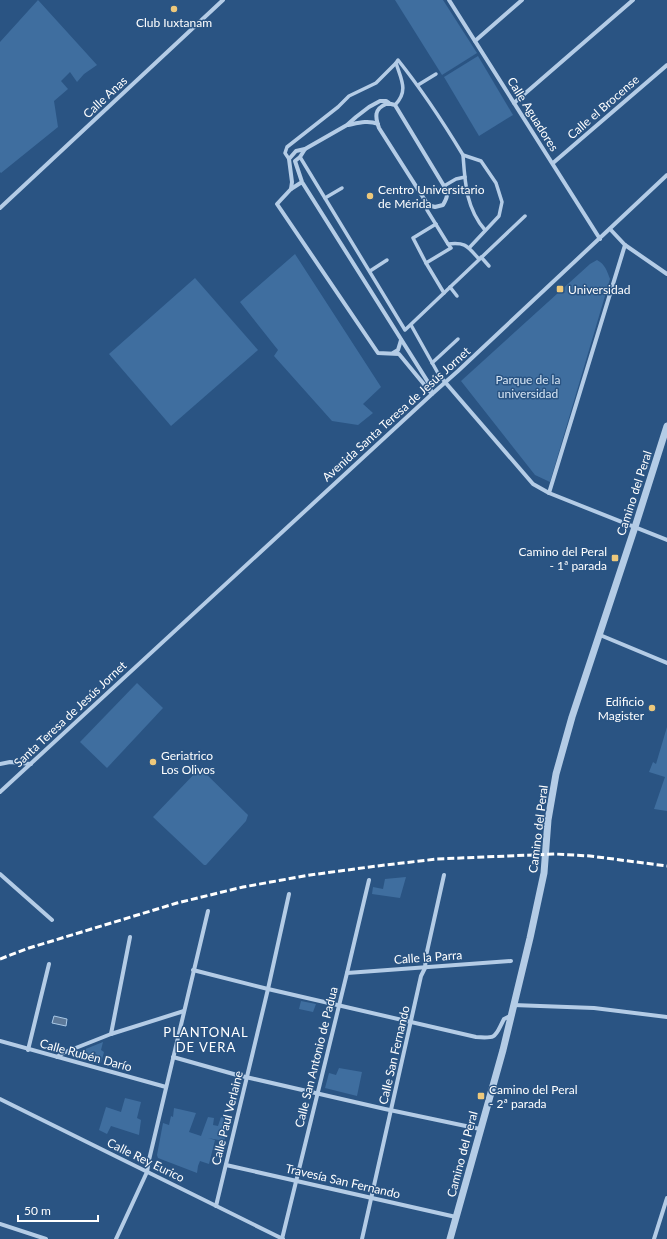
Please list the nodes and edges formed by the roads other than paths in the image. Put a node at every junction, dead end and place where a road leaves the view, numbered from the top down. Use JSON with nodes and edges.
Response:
{"nodes":[{"id":1,"x":223,"y":0,"type":"edge"},
{"id":2,"x":522,"y":0,"type":"edge"},
{"id":3,"x":633,"y":0,"type":"edge"},
{"id":4,"x":451,"y":1,"type":"edge"},
{"id":5,"x":475,"y":41,"type":"junction"},
{"id":6,"x":396,"y":63,"type":"junction"},
{"id":7,"x":667,"y":65,"type":"edge"},
{"id":8,"x":436,"y":74,"type":"dead end"},
{"id":9,"x":418,"y":85,"type":"junction"},
{"id":10,"x":514,"y":103,"type":"junction"},
{"id":11,"x":393,"y":105,"type":"junction"},
{"id":12,"x":378,"y":124,"type":"junction"},
{"id":13,"x":347,"y":125,"type":"junction"},
{"id":14,"x":305,"y":149,"type":"junction"},
{"id":15,"x":463,"y":155,"type":"junction"},
{"id":16,"x":300,"y":156,"type":"junction"},
{"id":17,"x":288,"y":158,"type":"junction"},
{"id":18,"x":553,"y":163,"type":"junction"},
{"id":19,"x":667,"y":175,"type":"edge"},
{"id":20,"x":465,"y":177,"type":"junction"},
{"id":21,"x":302,"y":182,"type":"junction"},
{"id":22,"x":444,"y":186,"type":"junction"},
{"id":23,"x":291,"y":188,"type":"junction"},
{"id":24,"x":342,"y":188,"type":"dead end"},
{"id":25,"x":325,"y":198,"type":"junction"},
{"id":26,"x":428,"y":205,"type":"junction"},
{"id":27,"x":0,"y":208,"type":"edge"},
{"id":28,"x":525,"y":216,"type":"dead end"},
{"id":29,"x":436,"y":224,"type":"junction"},
{"id":30,"x":610,"y":229,"type":"junction"},
{"id":31,"x":485,"y":230,"type":"junction"},
{"id":32,"x":600,"y":239,"type":"junction"},
{"id":33,"x":448,"y":244,"type":"junction"},
{"id":34,"x":625,"y":245,"type":"junction"},
{"id":35,"x":469,"y":248,"type":"junction"},
{"id":36,"x":480,"y":258,"type":"junction"},
{"id":37,"x":387,"y":260,"type":"dead end"},
{"id":38,"x":426,"y":263,"type":"junction"},
{"id":39,"x":489,"y":266,"type":"dead end"},
{"id":40,"x":370,"y":272,"type":"junction"},
{"id":41,"x":667,"y":274,"type":"edge"},
{"id":42,"x":450,"y":287,"type":"junction"},
{"id":43,"x":444,"y":293,"type":"junction"},
{"id":44,"x":457,"y":296,"type":"dead end"},
{"id":45,"x":411,"y":325,"type":"junction"},
{"id":46,"x":458,"y":339,"type":"dead end"},
{"id":47,"x":401,"y":340,"type":"junction"},
{"id":48,"x":392,"y":353,"type":"junction"},
{"id":49,"x":432,"y":363,"type":"junction"},
{"id":50,"x":445,"y":382,"type":"junction"},
{"id":51,"x":432,"y":394,"type":"junction"},
{"id":52,"x":667,"y":426,"type":"edge"},
{"id":53,"x":664,"y":447,"type":"edge"},
{"id":54,"x":549,"y":493,"type":"junction"},
{"id":55,"x":635,"y":528,"type":"junction"},
{"id":56,"x":667,"y":540,"type":"edge"},
{"id":57,"x":600,"y":635,"type":"junction"},
{"id":58,"x":667,"y":663,"type":"edge"},
{"id":59,"x":136,"y":666,"type":"joint"},
{"id":60,"x":0,"y":764,"type":"edge"},
{"id":61,"x":31,"y":764,"type":"junction"},
{"id":62,"x":0,"y":792,"type":"edge"},
{"id":63,"x":0,"y":874,"type":"edge"},
{"id":64,"x":444,"y":875,"type":"dead end"},
{"id":65,"x":369,"y":880,"type":"dead end"},
{"id":66,"x":289,"y":894,"type":"dead end"},
{"id":67,"x":208,"y":911,"type":"dead end"},
{"id":68,"x":52,"y":920,"type":"dead end"},
{"id":69,"x":130,"y":936,"type":"dead end"},
{"id":70,"x":511,"y":961,"type":"dead end"},
{"id":71,"x":49,"y":964,"type":"dead end"},
{"id":72,"x":425,"y":968,"type":"junction"},
{"id":73,"x":193,"y":970,"type":"junction"},
{"id":74,"x":347,"y":973,"type":"junction"},
{"id":75,"x":268,"y":989,"type":"junction"},
{"id":76,"x":339,"y":1005,"type":"junction"},
{"id":77,"x":513,"y":1005,"type":"junction"},
{"id":78,"x":184,"y":1011,"type":"junction"},
{"id":79,"x":510,"y":1016,"type":"junction"},
{"id":80,"x":667,"y":1017,"type":"edge"},
{"id":81,"x":411,"y":1021,"type":"junction"},
{"id":82,"x":111,"y":1034,"type":"junction"},
{"id":83,"x":0,"y":1041,"type":"edge"},
{"id":84,"x":28,"y":1050,"type":"junction"},
{"id":85,"x":57,"y":1057,"type":"junction"},
{"id":86,"x":173,"y":1057,"type":"junction"},
{"id":87,"x":247,"y":1077,"type":"junction"},
{"id":88,"x":166,"y":1087,"type":"junction"},
{"id":89,"x":318,"y":1093,"type":"junction"},
{"id":90,"x":0,"y":1099,"type":"edge"},
{"id":91,"x":392,"y":1110,"type":"junction"},
{"id":92,"x":480,"y":1129,"type":"junction"},
{"id":93,"x":226,"y":1165,"type":"junction"},
{"id":94,"x":147,"y":1172,"type":"junction"},
{"id":95,"x":297,"y":1181,"type":"junction"},
{"id":96,"x":372,"y":1198,"type":"junction"},
{"id":97,"x":667,"y":1198,"type":"edge"},
{"id":98,"x":216,"y":1206,"type":"junction"},
{"id":99,"x":456,"y":1217,"type":"junction"},
{"id":100,"x":0,"y":1224,"type":"edge"},
{"id":101,"x":46,"y":1239,"type":"edge"},
{"id":102,"x":116,"y":1239,"type":"edge"},
{"id":103,"x":283,"y":1239,"type":"edge"},
{"id":104,"x":362,"y":1239,"type":"edge"},
{"id":105,"x":450,"y":1239,"type":"edge"},
{"id":106,"x":654,"y":1239,"type":"edge"}],
"edges":[{"from":1,"to":27,"type":"street","name":"Calle Anas"},
{"from":2,"to":5,"type":"street"},
{"from":3,"to":10,"type":"street"},
{"from":4,"to":5,"type":"street","name":"Calle Aguadores"},
{"from":5,"to":10,"type":"street","name":"Calle Aguadores"},
{"from":6,"to":9,"type":"street"},
{"from":6,"to":11,"type":"street"},
{"from":6,"to":17,"type":"street"},
{"from":7,"to":18,"type":"street","name":"Calle el Brocense"},
{"from":8,"to":9,"type":"street"},
{"from":9,"to":15,"type":"street"},
{"from":10,"to":18,"type":"street","name":"Calle Aguadores"},
{"from":11,"to":12,"type":"street"},
{"from":11,"to":13,"type":"street"},
{"from":11,"to":22,"type":"street"},
{"from":12,"to":13,"type":"street"},
{"from":12,"to":26,"type":"street"},
{"from":13,"to":14,"type":"street"},
{"from":14,"to":16,"type":"street"},
{"from":14,"to":17,"type":"street"},
{"from":15,"to":20,"type":"street"},
{"from":15,"to":31,"type":"street"},
{"from":16,"to":21,"type":"street"},
{"from":16,"to":25,"type":"street"},
{"from":17,"to":23,"type":"street"},
{"from":18,"to":32,"type":"street","name":"Calle Aguadores"},
{"from":19,"to":30,"type":"street","name":"Avenida Santa Teresa de Jesús Jornet"},
{"from":20,"to":22,"type":"street"},
{"from":20,"to":31,"type":"street"},
{"from":21,"to":23,"type":"street"},
{"from":21,"to":47,"type":"street"},
{"from":22,"to":26,"type":"street"},
{"from":23,"to":48,"type":"street"},
{"from":24,"to":25,"type":"street"},
{"from":25,"to":40,"type":"street"},
{"from":26,"to":29,"type":"street"},
{"from":28,"to":36,"type":"street"},
{"from":29,"to":33,"type":"street"},
{"from":29,"to":38,"type":"street"},
{"from":30,"to":32,"type":"street","name":"Avenida Santa Teresa de Jesús Jornet"},
{"from":30,"to":34,"type":"street"},
{"from":31,"to":35,"type":"street"},
{"from":32,"to":50,"type":"street","name":"Avenida Santa Teresa de Jesús Jornet"},
{"from":33,"to":35,"type":"street"},
{"from":33,"to":38,"type":"street"},
{"from":34,"to":41,"type":"street"},
{"from":34,"to":54,"type":"street"},
{"from":35,"to":36,"type":"street"},
{"from":36,"to":39,"type":"street"},
{"from":36,"to":42,"type":"street"},
{"from":37,"to":40,"type":"street"},
{"from":38,"to":43,"type":"street"},
{"from":40,"to":45,"type":"street"},
{"from":42,"to":43,"type":"street"},
{"from":42,"to":44,"type":"street"},
{"from":43,"to":45,"type":"street"},
{"from":45,"to":49,"type":"street"},
{"from":46,"to":49,"type":"street"},
{"from":47,"to":48,"type":"street"},
{"from":47,"to":51,"type":"street"},
{"from":48,"to":51,"type":"street"},
{"from":49,"to":50,"type":"street"},
{"from":50,"to":51,"type":"street","name":"Avenida Santa Teresa de Jesús Jornet"},
{"from":50,"to":54,"type":"street"},
{"from":51,"to":59,"type":"street","name":"Avenida Santa Teresa de Jesús Jornet"},
{"from":52,"to":53,"type":"street","name":"Camino del Peral"},
{"from":53,"to":55,"type":"street","name":"Camino del Peral"},
{"from":54,"to":55,"type":"street"},
{"from":55,"to":56,"type":"street"},
{"from":55,"to":57,"type":"street","name":"Camino del Peral"},
{"from":57,"to":58,"type":"street"},
{"from":57,"to":77,"type":"street","name":"Camino del Peral"},
{"from":59,"to":61,"type":"street","name":"Santa Teresa de Jesús Jornet"},
{"from":60,"to":61,"type":"street"},
{"from":61,"to":62,"type":"street","name":"Santa Teresa de Jesús Jornet"},
{"from":63,"to":68,"type":"street"},
{"from":64,"to":72,"type":"street","name":"Calle San Fernando"},
{"from":65,"to":74,"type":"street","name":"Calle San Antonio de Padua"},
{"from":66,"to":75,"type":"street","name":"Calle Paul Verlaine"},
{"from":67,"to":73,"type":"street"},
{"from":69,"to":82,"type":"street"},
{"from":70,"to":72,"type":"street","name":"Calle la Parra"},
{"from":71,"to":84,"type":"street"},
{"from":72,"to":74,"type":"street","name":"Calle la Parra"},
{"from":72,"to":81,"type":"street","name":"Calle San Fernando"},
{"from":73,"to":75,"type":"street"},
{"from":73,"to":78,"type":"street"},
{"from":74,"to":76,"type":"street","name":"Calle San Antonio de Padua"},
{"from":75,"to":76,"type":"street"},
{"from":75,"to":87,"type":"street","name":"Calle Paul Verlaine"},
{"from":76,"to":81,"type":"street"},
{"from":76,"to":89,"type":"street","name":"Calle San Antonio de Padua"},
{"from":77,"to":79,"type":"street","name":"Camino del Peral"},
{"from":77,"to":80,"type":"street"},
{"from":78,"to":82,"type":"street"},
{"from":78,"to":86,"type":"street"},
{"from":79,"to":81,"type":"street"},
{"from":79,"to":92,"type":"street","name":"Camino del Peral"},
{"from":81,"to":91,"type":"street","name":"Calle San Fernando"},
{"from":82,"to":85,"type":"street"},
{"from":83,"to":84,"type":"street","name":"Calle Rubén Darío"},
{"from":84,"to":85,"type":"street","name":"Calle Rubén Darío"},
{"from":85,"to":88,"type":"street","name":"Calle Rubén Darío"},
{"from":86,"to":87,"type":"street"},
{"from":86,"to":88,"type":"street"},
{"from":87,"to":89,"type":"street"},
{"from":87,"to":93,"type":"street","name":"Calle Paul Verlaine"},
{"from":88,"to":94,"type":"street"},
{"from":89,"to":91,"type":"street"},
{"from":89,"to":95,"type":"street","name":"Calle San Antonio de Padua"},
{"from":90,"to":94,"type":"street","name":"Calle Rey Eurico"},
{"from":91,"to":92,"type":"street"},
{"from":91,"to":96,"type":"street","name":"Calle San Fernando"},
{"from":92,"to":99,"type":"street","name":"Camino del Peral"},
{"from":93,"to":95,"type":"street","name":"Travesía San Fernando"},
{"from":93,"to":98,"type":"street","name":"Calle Paul Verlaine"},
{"from":94,"to":98,"type":"street","name":"Calle Rey Eurico"},
{"from":94,"to":102,"type":"street"},
{"from":95,"to":96,"type":"street","name":"Travesía San Fernando"},
{"from":95,"to":103,"type":"street","name":"Calle San Antonio de Padua"},
{"from":96,"to":99,"type":"street","name":"Travesía San Fernando"},
{"from":96,"to":104,"type":"street","name":"Calle San Fernando"},
{"from":97,"to":106,"type":"street"},
{"from":98,"to":103,"type":"street","name":"Calle Rey Eurico"},
{"from":99,"to":105,"type":"street","name":"Camino del Peral"},
{"from":100,"to":101,"type":"street"}]}
